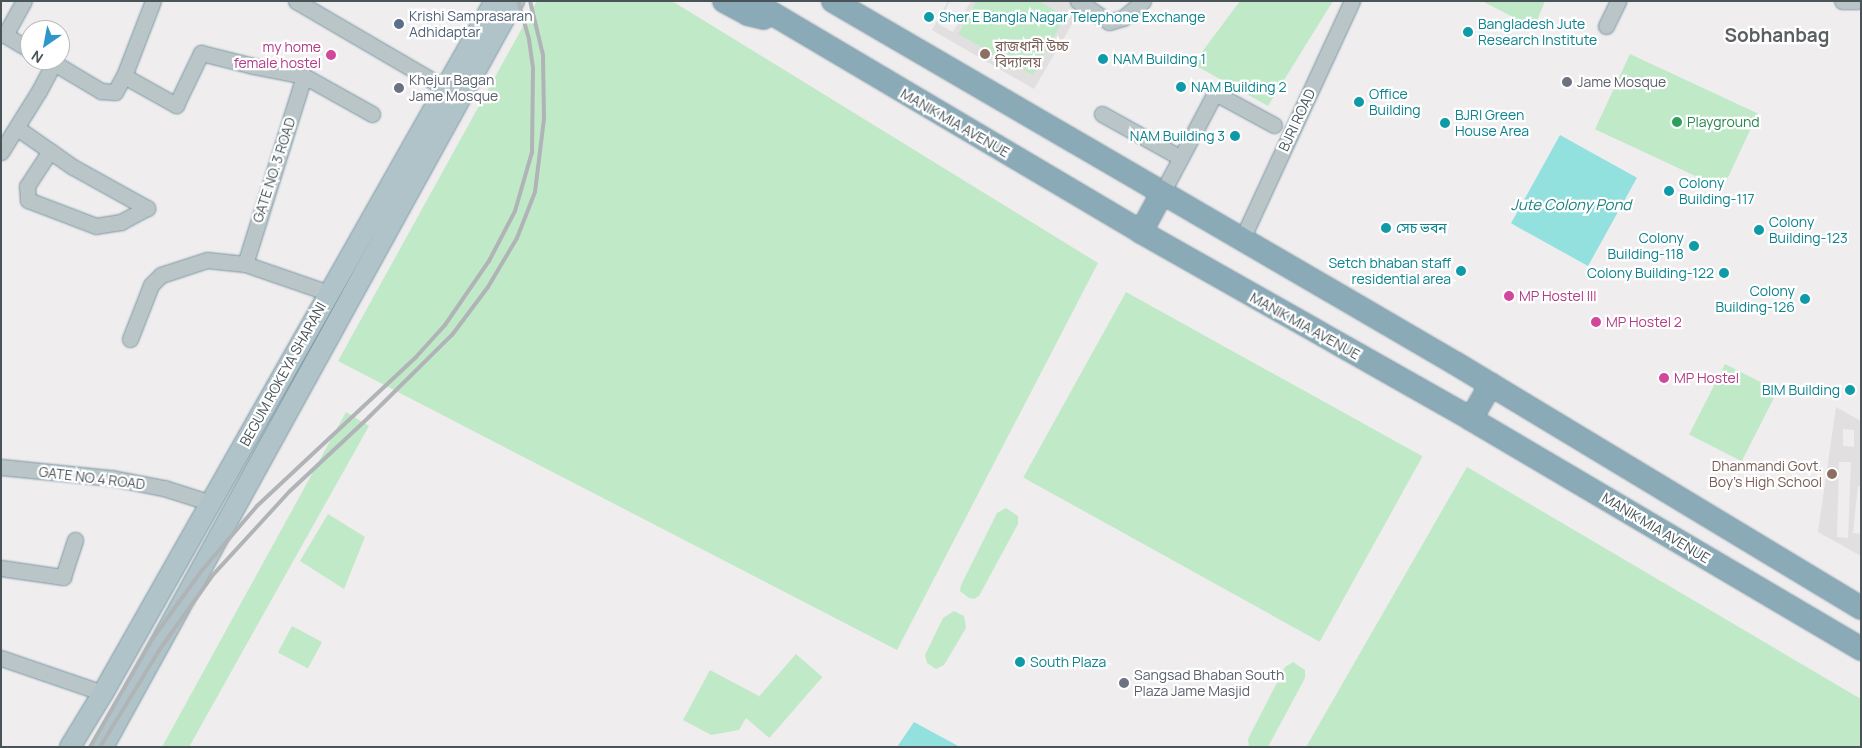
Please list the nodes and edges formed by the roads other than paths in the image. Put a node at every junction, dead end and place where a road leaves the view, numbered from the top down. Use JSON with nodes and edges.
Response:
{"nodes":[{"id":1,"x":24,"y":1,"type":"edge"},
{"id":2,"x":153,"y":1,"type":"edge"},
{"id":3,"x":296,"y":1,"type":"edge"},
{"id":4,"x":495,"y":1,"type":"edge"},
{"id":5,"x":514,"y":1,"type":"edge"},
{"id":6,"x":724,"y":1,"type":"edge"},
{"id":7,"x":750,"y":1,"type":"edge"},
{"id":8,"x":833,"y":1,"type":"edge"},
{"id":9,"x":1078,"y":1,"type":"edge"},
{"id":10,"x":1143,"y":1,"type":"edge"},
{"id":11,"x":1352,"y":1,"type":"edge"},
{"id":12,"x":1618,"y":1,"type":"edge"},
{"id":13,"x":1842,"y":1,"type":"edge"},
{"id":14,"x":1857,"y":1,"type":"edge"},
{"id":15,"x":778,"y":19,"type":"junction"},
{"id":16,"x":1606,"y":26,"type":"dead end"},
{"id":17,"x":3,"y":35,"type":"edge"},
{"id":18,"x":20,"y":44,"type":"edge"},
{"id":19,"x":46,"y":70,"type":"edge"},
{"id":20,"x":68,"y":70,"type":"edge"},
{"id":21,"x":124,"y":76,"type":"junction"},
{"id":22,"x":304,"y":76,"type":"junction"},
{"id":23,"x":446,"y":88,"type":"junction"},
{"id":24,"x":372,"y":114,"type":"dead end"},
{"id":25,"x":1102,"y":114,"type":"dead end"},
{"id":26,"x":1274,"y":125,"type":"dead end"},
{"id":27,"x":17,"y":128,"type":"junction"},
{"id":28,"x":50,"y":151,"type":"junction"},
{"id":29,"x":1,"y":152,"type":"edge"},
{"id":30,"x":1180,"y":158,"type":"junction"},
{"id":31,"x":1162,"y":193,"type":"junction"},
{"id":32,"x":1141,"y":232,"type":"junction"},
{"id":33,"x":1242,"y":239,"type":"junction"},
{"id":34,"x":244,"y":264,"type":"junction"},
{"id":35,"x":329,"y":293,"type":"junction"},
{"id":36,"x":130,"y":339,"type":"dead end"},
{"id":37,"x":1491,"y":384,"type":"junction"},
{"id":38,"x":1471,"y":419,"type":"junction"},
{"id":39,"x":1,"y":467,"type":"edge"},
{"id":40,"x":211,"y":503,"type":"junction"},
{"id":41,"x":75,"y":540,"type":"dead end"},
{"id":42,"x":1,"y":568,"type":"edge"},
{"id":43,"x":1861,"y":608,"type":"edge"},
{"id":44,"x":1861,"y":649,"type":"edge"},
{"id":45,"x":1,"y":658,"type":"edge"},
{"id":46,"x":103,"y":693,"type":"junction"},
{"id":47,"x":70,"y":747,"type":"edge"},
{"id":48,"x":103,"y":747,"type":"edge"}],
"edges":[{"from":1,"to":17,"type":"street"},
{"from":2,"to":21,"type":"street"},
{"from":3,"to":23,"type":"street"},
{"from":4,"to":23,"type":"main road","name":"BEGUM ROKEYA SHARANI"},
{"from":5,"to":48,"type":"main road","name":"BEGUM ROKEYA SHARANI"},
{"from":6,"to":15,"type":"highway"},
{"from":7,"to":15,"type":"highway","name":"MANIK MIA AVENUE"},
{"from":8,"to":31,"type":"highway"},
{"from":9,"to":10,"type":"street"},
{"from":11,"to":33,"type":"street","name":"BJRI ROAD"},
{"from":12,"to":16,"type":"street"},
{"from":13,"to":14,"type":"street"},
{"from":15,"to":32,"type":"highway","name":"MANIK MIA AVENUE"},
{"from":17,"to":18,"type":"street"},
{"from":19,"to":27,"type":"street"},
{"from":20,"to":21,"type":"street"},
{"from":21,"to":22,"type":"street"},
{"from":22,"to":24,"type":"street"},
{"from":22,"to":34,"type":"street","name":"GATE NO. 3 ROAD"},
{"from":23,"to":35,"type":"main road","name":"BEGUM ROKEYA SHARANI"},
{"from":25,"to":30,"type":"street"},
{"from":26,"to":30,"type":"street"},
{"from":27,"to":28,"type":"street"},
{"from":27,"to":29,"type":"street"},
{"from":28,"to":28,"type":"street"},
{"from":30,"to":31,"type":"street"},
{"from":31,"to":32,"type":"highway"},
{"from":31,"to":33,"type":"highway"},
{"from":32,"to":38,"type":"highway","name":"MANIK MIA AVENUE"},
{"from":33,"to":37,"type":"highway"},
{"from":34,"to":35,"type":"street"},
{"from":34,"to":36,"type":"street"},
{"from":35,"to":40,"type":"main road","name":"BEGUM ROKEYA SHARANI"},
{"from":37,"to":38,"type":"highway"},
{"from":37,"to":43,"type":"highway"},
{"from":38,"to":44,"type":"highway","name":"MANIK MIA AVENUE"},
{"from":39,"to":40,"type":"street","name":"GATE NO 4 ROAD"},
{"from":40,"to":46,"type":"main road","name":"BEGUM ROKEYA SHARANI"},
{"from":41,"to":42,"type":"street"},
{"from":45,"to":46,"type":"street"},
{"from":46,"to":47,"type":"main road","name":"BEGUM ROKEYA SHARANI"}]}
